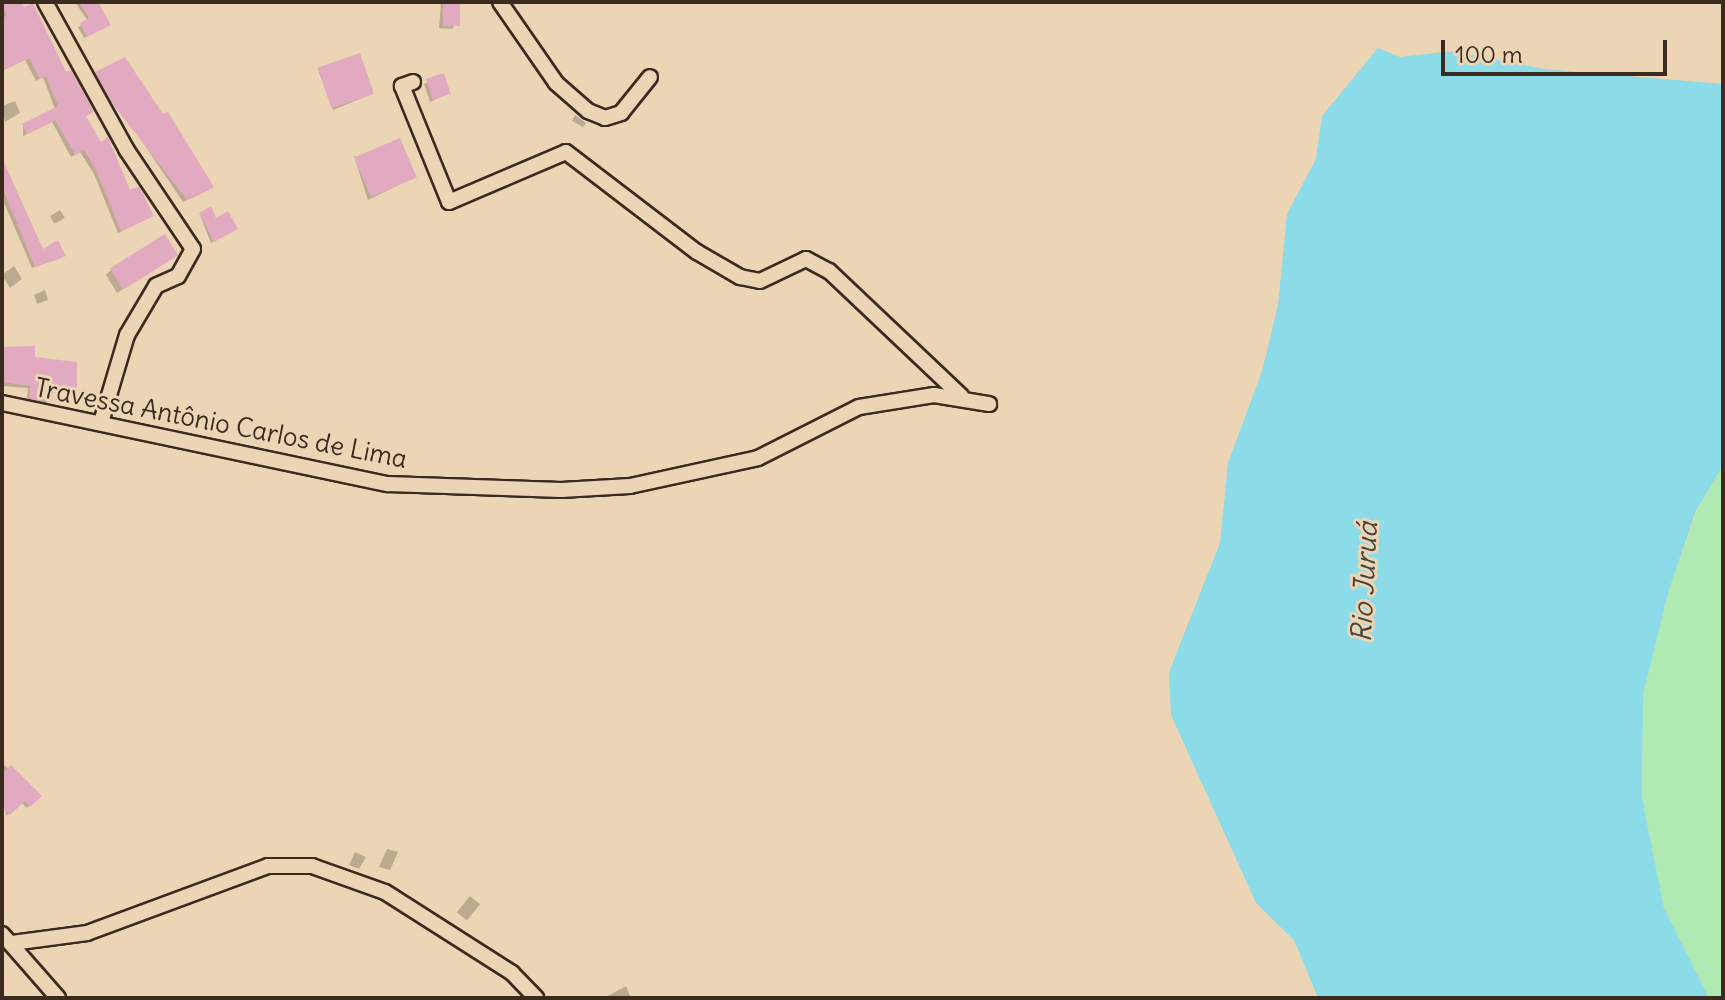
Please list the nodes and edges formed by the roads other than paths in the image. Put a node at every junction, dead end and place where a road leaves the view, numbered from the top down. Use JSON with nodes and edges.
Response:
{"nodes":[{"id":1,"x":45,"y":2,"type":"edge"},
{"id":2,"x":500,"y":2,"type":"edge"},
{"id":3,"x":650,"y":77,"type":"dead end"},
{"id":4,"x":413,"y":82,"type":"dead end"},
{"id":5,"x":961,"y":396,"type":"junction"},
{"id":6,"x":2,"y":403,"type":"edge"},
{"id":7,"x":989,"y":404,"type":"dead end"},
{"id":8,"x":101,"y":422,"type":"junction"},
{"id":9,"x":7,"y":939,"type":"edge"},
{"id":10,"x":58,"y":998,"type":"edge"},
{"id":11,"x":536,"y":998,"type":"edge"}],
"edges":[{"from":1,"to":8,"type":"street"},
{"from":2,"to":3,"type":"street"},
{"from":4,"to":5,"type":"street"},
{"from":5,"to":7,"type":"street","name":"Travessa Antônio Carlos de Lima"},
{"from":5,"to":8,"type":"street","name":"Travessa Antônio Carlos de Lima"},
{"from":6,"to":8,"type":"street","name":"Travessa Antônio Carlos de Lima"},
{"from":9,"to":10,"type":"street"},
{"from":9,"to":11,"type":"street"}]}
